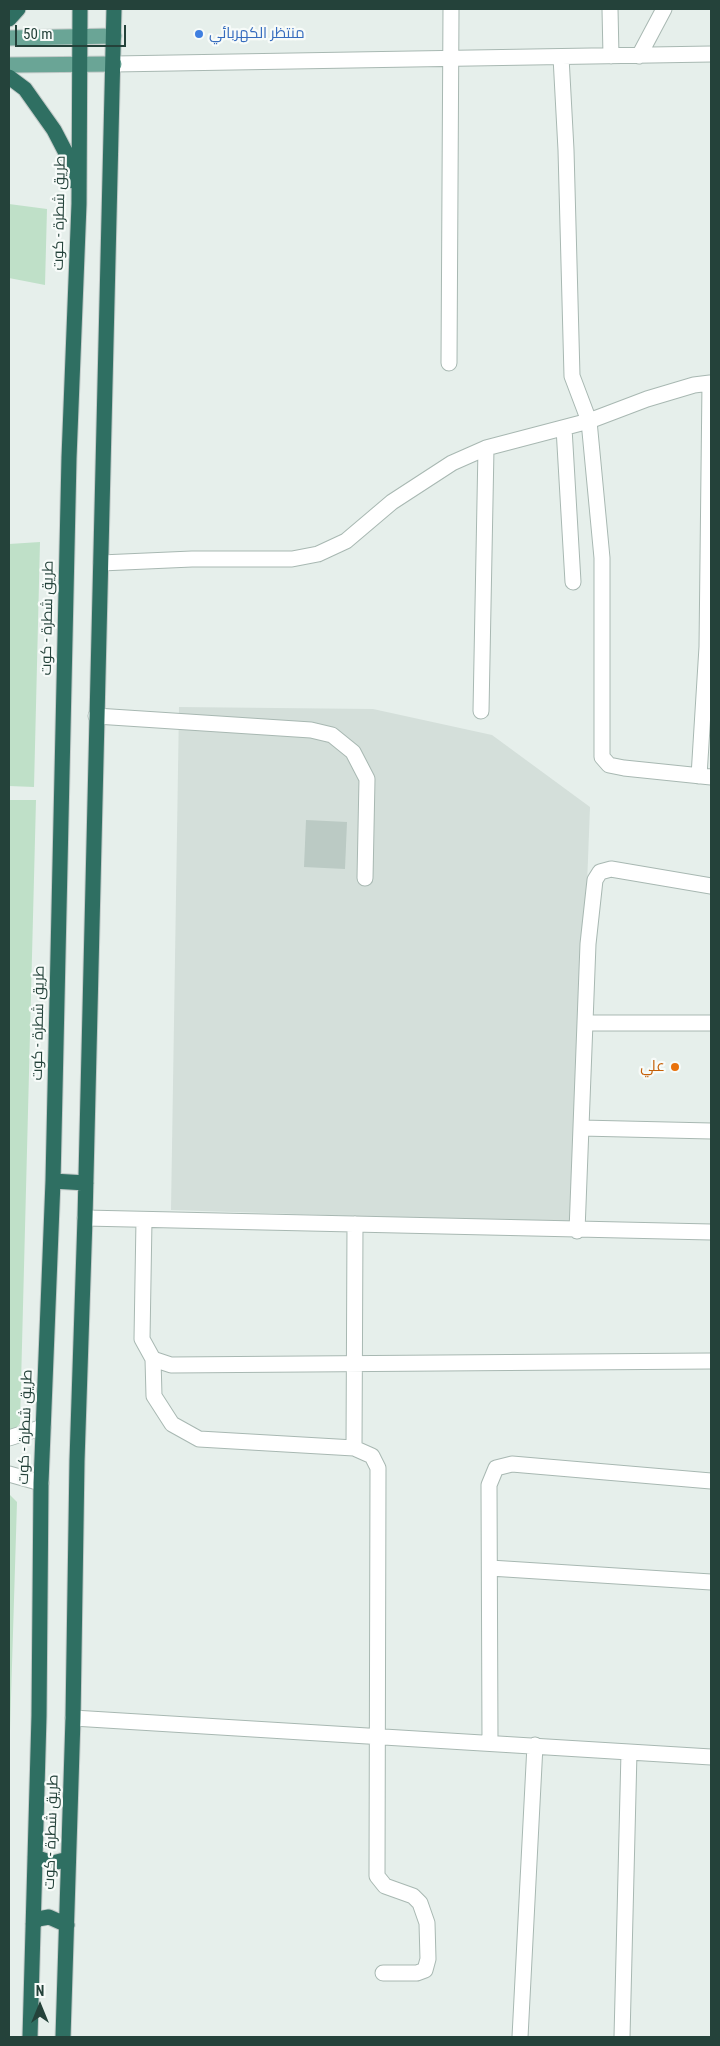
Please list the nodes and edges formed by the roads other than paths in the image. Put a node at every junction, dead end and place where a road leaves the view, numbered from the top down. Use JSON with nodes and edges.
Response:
{"nodes":[{"id":1,"x":18,"y":9,"type":"edge"},
{"id":2,"x":80,"y":9,"type":"edge"},
{"id":3,"x":114,"y":9,"type":"edge"},
{"id":4,"x":451,"y":9,"type":"edge"},
{"id":5,"x":610,"y":9,"type":"edge"},
{"id":6,"x":664,"y":9,"type":"edge"},
{"id":7,"x":9,"y":19,"type":"edge"},
{"id":8,"x":114,"y":36,"type":"junction"},
{"id":9,"x":79,"y":37,"type":"junction"},
{"id":10,"x":9,"y":38,"type":"edge"},
{"id":11,"x":711,"y":54,"type":"edge"},
{"id":12,"x":611,"y":56,"type":"junction"},
{"id":13,"x":639,"y":56,"type":"junction"},
{"id":14,"x":561,"y":57,"type":"junction"},
{"id":15,"x":449,"y":59,"type":"junction"},
{"id":16,"x":79,"y":64,"type":"junction"},
{"id":17,"x":114,"y":64,"type":"junction"},
{"id":18,"x":9,"y":65,"type":"edge"},
{"id":19,"x":9,"y":77,"type":"edge"},
{"id":20,"x":79,"y":204,"type":"junction"},
{"id":21,"x":449,"y":363,"type":"dead end"},
{"id":22,"x":711,"y":378,"type":"edge"},
{"id":23,"x":589,"y":421,"type":"junction"},
{"id":24,"x":564,"y":428,"type":"junction"},
{"id":25,"x":486,"y":448,"type":"junction"},
{"id":26,"x":101,"y":563,"type":"junction"},
{"id":27,"x":573,"y":582,"type":"dead end"},
{"id":28,"x":481,"y":710,"type":"dead end"},
{"id":29,"x":96,"y":716,"type":"junction"},
{"id":30,"x":707,"y":728,"type":"edge"},
{"id":31,"x":705,"y":777,"type":"edge"},
{"id":32,"x":365,"y":878,"type":"dead end"},
{"id":33,"x":711,"y":886,"type":"edge"},
{"id":34,"x":585,"y":1023,"type":"junction"},
{"id":35,"x":711,"y":1023,"type":"edge"},
{"id":36,"x":581,"y":1128,"type":"junction"},
{"id":37,"x":711,"y":1131,"type":"edge"},
{"id":38,"x":53,"y":1181,"type":"junction"},
{"id":39,"x":86,"y":1183,"type":"junction"},
{"id":40,"x":85,"y":1218,"type":"junction"},
{"id":41,"x":144,"y":1220,"type":"junction"},
{"id":42,"x":356,"y":1224,"type":"junction"},
{"id":43,"x":577,"y":1231,"type":"junction"},
{"id":44,"x":711,"y":1232,"type":"edge"},
{"id":45,"x":153,"y":1359,"type":"junction"},
{"id":46,"x":711,"y":1361,"type":"edge"},
{"id":47,"x":354,"y":1363,"type":"junction"},
{"id":48,"x":43,"y":1426,"type":"junction"},
{"id":49,"x":9,"y":1438,"type":"edge"},
{"id":50,"x":354,"y":1448,"type":"junction"},
{"id":51,"x":9,"y":1474,"type":"edge"},
{"id":52,"x":711,"y":1480,"type":"edge"},
{"id":53,"x":41,"y":1483,"type":"junction"},
{"id":54,"x":490,"y":1568,"type":"junction"},
{"id":55,"x":711,"y":1582,"type":"edge"},
{"id":56,"x":73,"y":1718,"type":"junction"},
{"id":57,"x":378,"y":1736,"type":"junction"},
{"id":58,"x":490,"y":1742,"type":"junction"},
{"id":59,"x":535,"y":1745,"type":"junction"},
{"id":60,"x":629,"y":1752,"type":"junction"},
{"id":61,"x":711,"y":1757,"type":"edge"},
{"id":62,"x":35,"y":1857,"type":"junction"},
{"id":63,"x":68,"y":1859,"type":"junction"},
{"id":64,"x":33,"y":1924,"type":"junction"},
{"id":65,"x":66,"y":1924,"type":"junction"},
{"id":66,"x":383,"y":1973,"type":"dead end"},
{"id":67,"x":30,"y":2037,"type":"edge"},
{"id":68,"x":63,"y":2037,"type":"edge"},
{"id":69,"x":520,"y":2037,"type":"edge"},
{"id":70,"x":622,"y":2037,"type":"edge"}],
"edges":[{"from":1,"to":7,"type":"highway"},
{"from":2,"to":9,"type":"highway","name":"طريق شطرة - كوت"},
{"from":3,"to":8,"type":"highway","name":"طريق شطرة - كوت"},
{"from":4,"to":15,"type":"street"},
{"from":5,"to":12,"type":"street"},
{"from":6,"to":13,"type":"street"},
{"from":8,"to":9,"type":"main road"},
{"from":8,"to":17,"type":"highway","name":"طريق شطرة - كوت"},
{"from":9,"to":10,"type":"main road"},
{"from":9,"to":16,"type":"highway","name":"طريق شطرة - كوت"},
{"from":11,"to":13,"type":"street"},
{"from":12,"to":13,"type":"street"},
{"from":12,"to":14,"type":"street"},
{"from":14,"to":15,"type":"street"},
{"from":14,"to":23,"type":"street"},
{"from":15,"to":17,"type":"street"},
{"from":15,"to":21,"type":"street"},
{"from":16,"to":17,"type":"main road"},
{"from":16,"to":18,"type":"main road"},
{"from":16,"to":20,"type":"highway","name":"طريق شطرة - كوت"},
{"from":17,"to":26,"type":"highway","name":"طريق شطرة - كوت"},
{"from":19,"to":20,"type":"highway"},
{"from":20,"to":38,"type":"highway","name":"طريق شطرة - كوت"},
{"from":22,"to":23,"type":"street"},
{"from":22,"to":30,"type":"street"},
{"from":23,"to":24,"type":"street"},
{"from":23,"to":31,"type":"street"},
{"from":24,"to":25,"type":"street"},
{"from":24,"to":27,"type":"street"},
{"from":25,"to":26,"type":"street"},
{"from":25,"to":28,"type":"street"},
{"from":26,"to":29,"type":"highway","name":"طريق شطرة - كوت"},
{"from":29,"to":32,"type":"street"},
{"from":29,"to":39,"type":"highway","name":"طريق شطرة - كوت"},
{"from":30,"to":31,"type":"street"},
{"from":33,"to":34,"type":"street"},
{"from":34,"to":35,"type":"street"},
{"from":34,"to":36,"type":"street"},
{"from":36,"to":37,"type":"street"},
{"from":36,"to":43,"type":"street"},
{"from":38,"to":39,"type":"highway"},
{"from":38,"to":48,"type":"highway","name":"طريق شطرة - كوت"},
{"from":39,"to":40,"type":"highway","name":"طريق شطرة - كوت"},
{"from":40,"to":41,"type":"street"},
{"from":40,"to":56,"type":"highway","name":"طريق شطرة - كوت"},
{"from":41,"to":42,"type":"street"},
{"from":41,"to":45,"type":"street"},
{"from":42,"to":43,"type":"street"},
{"from":42,"to":47,"type":"street"},
{"from":43,"to":44,"type":"street"},
{"from":45,"to":47,"type":"street"},
{"from":45,"to":50,"type":"street"},
{"from":46,"to":47,"type":"street"},
{"from":47,"to":50,"type":"street"},
{"from":48,"to":49,"type":"street"},
{"from":48,"to":53,"type":"highway","name":"طريق شطرة - كوت"},
{"from":50,"to":57,"type":"street"},
{"from":51,"to":53,"type":"street"},
{"from":52,"to":54,"type":"street"},
{"from":53,"to":62,"type":"highway","name":"طريق شطرة - كوت"},
{"from":54,"to":55,"type":"street"},
{"from":54,"to":58,"type":"street"},
{"from":56,"to":57,"type":"street"},
{"from":56,"to":63,"type":"highway","name":"طريق شطرة - كوت"},
{"from":57,"to":58,"type":"street"},
{"from":57,"to":66,"type":"street"},
{"from":58,"to":59,"type":"street"},
{"from":59,"to":60,"type":"street"},
{"from":59,"to":69,"type":"street"},
{"from":60,"to":61,"type":"street"},
{"from":60,"to":70,"type":"street"},
{"from":62,"to":63,"type":"highway"},
{"from":62,"to":64,"type":"highway","name":"طريق شطرة - كوت"},
{"from":63,"to":65,"type":"highway","name":"طريق شطرة - كوت"},
{"from":64,"to":65,"type":"highway"},
{"from":64,"to":67,"type":"highway","name":"طريق شطرة - كوت"},
{"from":65,"to":68,"type":"highway","name":"طريق شطرة - كوت"}]}
